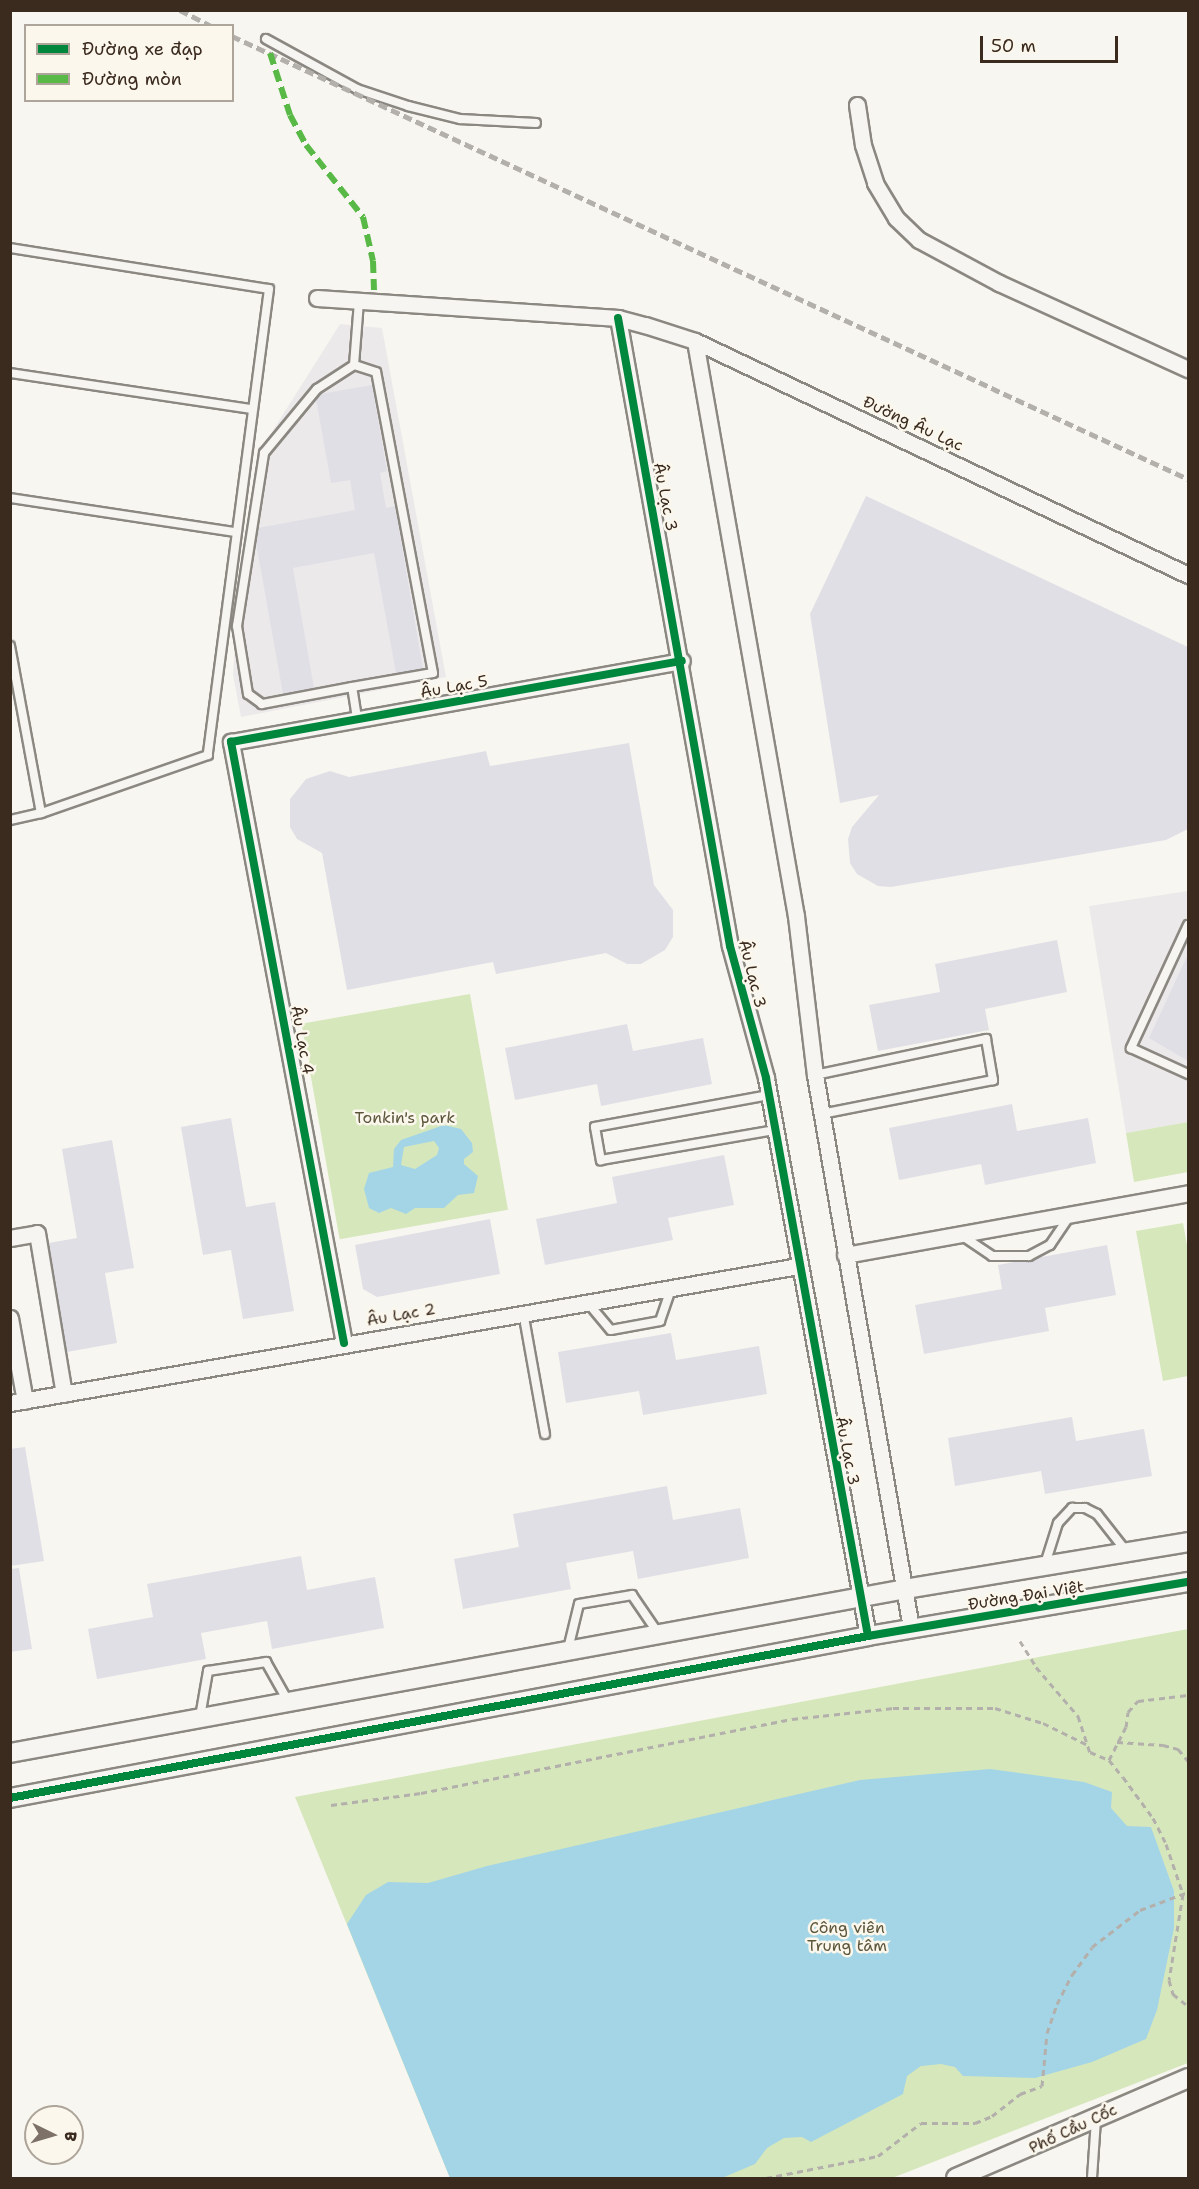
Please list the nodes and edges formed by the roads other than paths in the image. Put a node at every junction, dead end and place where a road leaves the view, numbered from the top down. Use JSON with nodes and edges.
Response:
{"nodes":[{"id":1,"x":266,"y":39,"type":"dead end"},
{"id":2,"x":857,"y":105,"type":"dead end"},
{"id":3,"x":536,"y":123,"type":"dead end"},
{"id":4,"x":10,"y":248,"type":"edge"},
{"id":5,"x":317,"y":298,"type":"dead end"},
{"id":6,"x":359,"y":301,"type":"junction"},
{"id":7,"x":618,"y":318,"type":"junction"},
{"id":8,"x":695,"y":342,"type":"junction"},
{"id":9,"x":354,"y":365,"type":"junction"},
{"id":10,"x":1188,"y":369,"type":"edge"},
{"id":11,"x":10,"y":373,"type":"edge"},
{"id":12,"x":251,"y":410,"type":"junction"},
{"id":13,"x":10,"y":498,"type":"edge"},
{"id":14,"x":236,"y":532,"type":"junction"},
{"id":15,"x":1188,"y":574,"type":"edge"},
{"id":16,"x":10,"y":646,"type":"edge"},
{"id":17,"x":682,"y":661,"type":"junction"},
{"id":18,"x":352,"y":687,"type":"junction"},
{"id":19,"x":357,"y":718,"type":"junction"},
{"id":20,"x":231,"y":742,"type":"joint"},
{"id":21,"x":40,"y":813,"type":"junction"},
{"id":22,"x":10,"y":820,"type":"edge"},
{"id":23,"x":1188,"y":925,"type":"edge"},
{"id":24,"x":1188,"y":1074,"type":"edge"},
{"id":25,"x":814,"y":1076,"type":"junction"},
{"id":26,"x":769,"y":1095,"type":"junction"},
{"id":27,"x":821,"y":1114,"type":"junction"},
{"id":28,"x":775,"y":1130,"type":"junction"},
{"id":29,"x":1188,"y":1193,"type":"edge"},
{"id":30,"x":1070,"y":1215,"type":"junction"},
{"id":31,"x":960,"y":1234,"type":"junction"},
{"id":32,"x":10,"y":1238,"type":"edge"},
{"id":33,"x":845,"y":1255,"type":"junction"},
{"id":34,"x":798,"y":1266,"type":"junction"},
{"id":35,"x":671,"y":1287,"type":"junction"},
{"id":36,"x":587,"y":1302,"type":"junction"},
{"id":37,"x":523,"y":1312,"type":"junction"},
{"id":38,"x":10,"y":1318,"type":"edge"},
{"id":39,"x":344,"y":1343,"type":"junction"},
{"id":40,"x":64,"y":1394,"type":"junction"},
{"id":41,"x":18,"y":1402,"type":"edge"},
{"id":42,"x":544,"y":1434,"type":"dead end"},
{"id":43,"x":1188,"y":1542,"type":"edge"},
{"id":44,"x":1126,"y":1552,"type":"junction"},
{"id":45,"x":1044,"y":1566,"type":"junction"},
{"id":46,"x":1188,"y":1582,"type":"edge"},
{"id":47,"x":905,"y":1589,"type":"junction"},
{"id":48,"x":860,"y":1598,"type":"junction"},
{"id":49,"x":911,"y":1628,"type":"junction"},
{"id":50,"x":659,"y":1635,"type":"junction"},
{"id":51,"x":868,"y":1636,"type":"junction"},
{"id":52,"x":568,"y":1651,"type":"junction"},
{"id":53,"x":288,"y":1702,"type":"junction"},
{"id":54,"x":199,"y":1718,"type":"junction"},
{"id":55,"x":10,"y":1753,"type":"edge"},
{"id":56,"x":10,"y":1798,"type":"edge"},
{"id":57,"x":1188,"y":2078,"type":"edge"},
{"id":58,"x":1096,"y":2119,"type":"junction"},
{"id":59,"x":956,"y":2178,"type":"edge"},
{"id":60,"x":1092,"y":2178,"type":"edge"}],
"edges":[{"from":1,"to":3,"type":"lane"},
{"from":2,"to":10,"type":"street"},
{"from":4,"to":12,"type":"lane"},
{"from":5,"to":6,"type":"street","name":"Đường Âu Lạc"},
{"from":6,"to":7,"type":"street","name":"Đường Âu Lạc"},
{"from":6,"to":9,"type":"lane"},
{"from":7,"to":8,"type":"street","name":"Đường Âu Lạc"},
{"from":7,"to":17,"type":"street","name":"Âu Lạc 3"},
{"from":8,"to":15,"type":"street","name":"Đường Âu Lạc"},
{"from":8,"to":25,"type":"street","name":"Âu Lạc 3"},
{"from":9,"to":18,"type":"lane"},
{"from":9,"to":18,"type":"lane"},
{"from":11,"to":12,"type":"lane"},
{"from":12,"to":14,"type":"lane"},
{"from":13,"to":14,"type":"lane"},
{"from":14,"to":21,"type":"lane"},
{"from":16,"to":21,"type":"lane"},
{"from":17,"to":19,"type":"street","name":"Âu Lạc 5"},
{"from":17,"to":26,"type":"street","name":"Âu Lạc 3"},
{"from":18,"to":19,"type":"lane"},
{"from":19,"to":20,"type":"street","name":"Âu Lạc 5"},
{"from":20,"to":39,"type":"street","name":"Âu Lạc 4"},
{"from":21,"to":22,"type":"lane"},
{"from":23,"to":24,"type":"lane"},
{"from":25,"to":27,"type":"street","name":"Âu Lạc 3"},
{"from":25,"to":27,"type":"lane"},
{"from":26,"to":28,"type":"street","name":"Âu Lạc 3"},
{"from":26,"to":28,"type":"lane"},
{"from":27,"to":33,"type":"street","name":"Âu Lạc 3"},
{"from":28,"to":34,"type":"street","name":"Âu Lạc 3"},
{"from":29,"to":30,"type":"street"},
{"from":30,"to":31,"type":"street"},
{"from":30,"to":31,"type":"lane"},
{"from":31,"to":33,"type":"street"},
{"from":32,"to":40,"type":"street"},
{"from":33,"to":47,"type":"street","name":"Âu Lạc 3"},
{"from":34,"to":35,"type":"street","name":"Âu Lạc 2"},
{"from":34,"to":48,"type":"street","name":"Âu Lạc 3"},
{"from":35,"to":36,"type":"street","name":"Âu Lạc 2"},
{"from":35,"to":36,"type":"lane"},
{"from":36,"to":37,"type":"street","name":"Âu Lạc 2"},
{"from":37,"to":39,"type":"street","name":"Âu Lạc 2"},
{"from":37,"to":42,"type":"lane"},
{"from":38,"to":41,"type":"street"},
{"from":39,"to":40,"type":"street","name":"Âu Lạc 2"},
{"from":40,"to":41,"type":"street","name":"Âu Lạc 2"},
{"from":43,"to":44,"type":"street","name":"Đường Đại Việt"},
{"from":44,"to":45,"type":"street","name":"Đường Đại Việt"},
{"from":44,"to":45,"type":"lane"},
{"from":45,"to":47,"type":"street","name":"Đường Đại Việt"},
{"from":46,"to":49,"type":"street","name":"Đường Đại Việt"},
{"from":47,"to":48,"type":"street","name":"Đường Đại Việt"},
{"from":47,"to":49,"type":"street","name":"Âu Lạc 3"},
{"from":48,"to":50,"type":"street","name":"Đường Đại Việt"},
{"from":48,"to":51,"type":"street","name":"Âu Lạc 3"},
{"from":49,"to":51,"type":"street","name":"Đường Đại Việt"},
{"from":50,"to":52,"type":"street","name":"Đường Đại Việt"},
{"from":50,"to":52,"type":"lane"},
{"from":51,"to":56,"type":"street","name":"Đường Đại Việt"},
{"from":52,"to":53,"type":"street","name":"Đường Đại Việt"},
{"from":53,"to":54,"type":"street","name":"Đường Đại Việt"},
{"from":53,"to":54,"type":"lane"},
{"from":54,"to":55,"type":"street","name":"Đường Đại Việt"},
{"from":57,"to":58,"type":"street","name":"Phố Cầu Cốc"},
{"from":58,"to":59,"type":"street","name":"Phố Cầu Cốc"},
{"from":58,"to":60,"type":"lane"}]}
